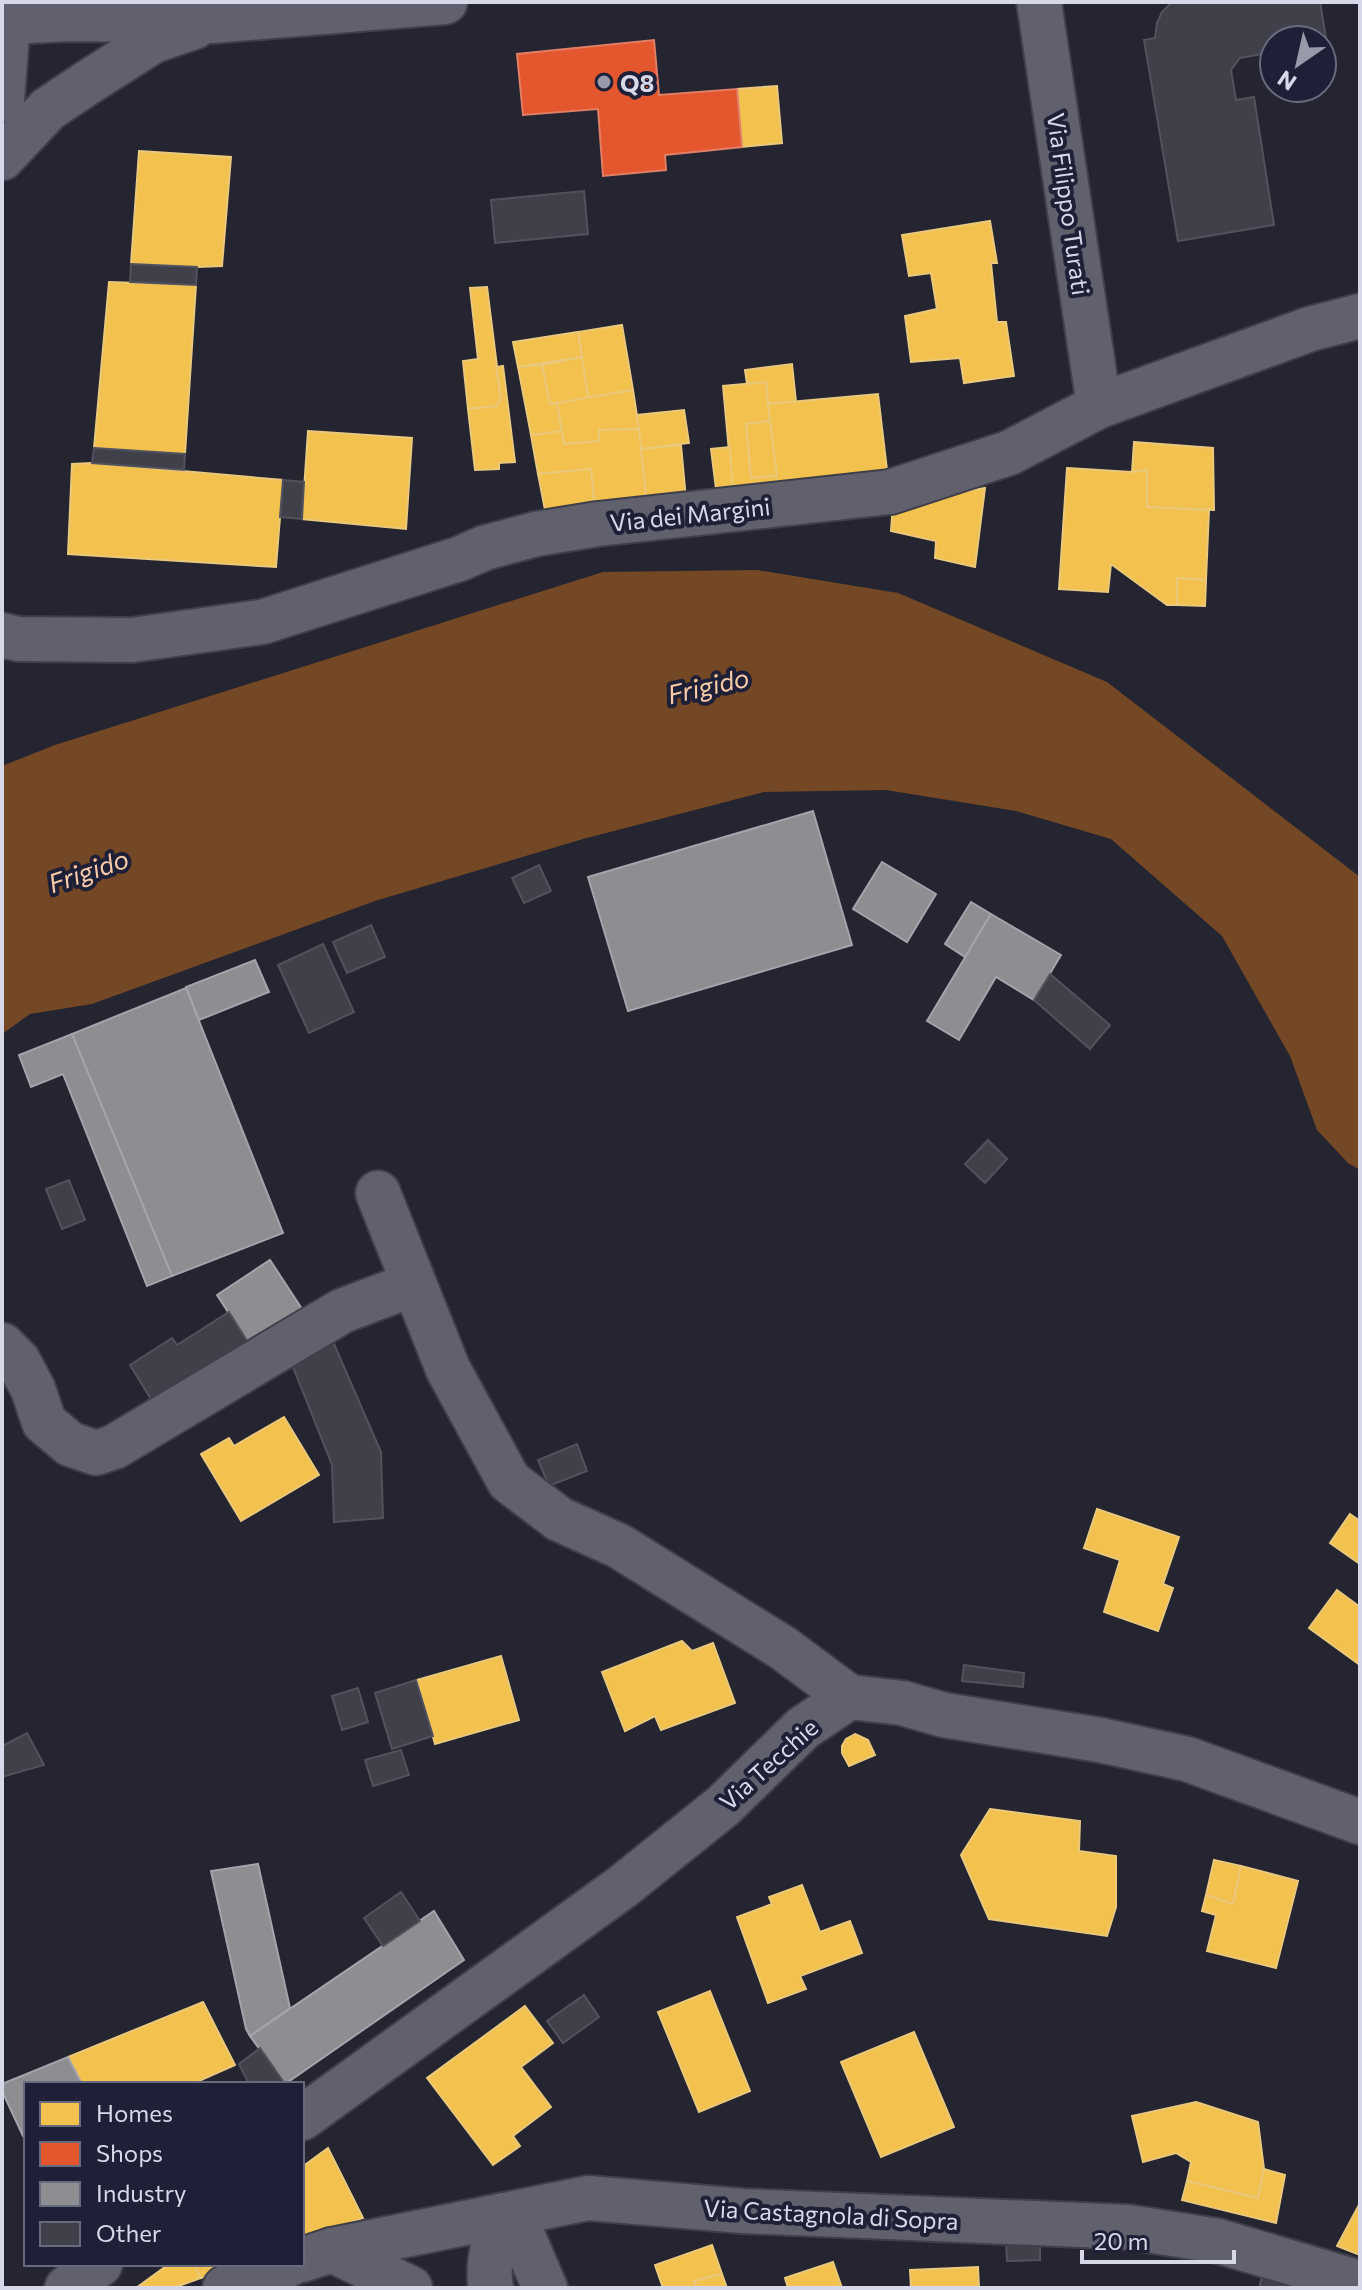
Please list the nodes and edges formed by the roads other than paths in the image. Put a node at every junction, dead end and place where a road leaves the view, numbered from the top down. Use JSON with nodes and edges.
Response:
{"nodes":[{"id":1,"x":444,"y":2,"type":"edge"},
{"id":2,"x":1039,"y":2,"type":"edge"},
{"id":3,"x":7,"y":15,"type":"edge"},
{"id":4,"x":212,"y":21,"type":"junction"},
{"id":5,"x":2,"y":100,"type":"edge"},
{"id":6,"x":2,"y":158,"type":"edge"},
{"id":7,"x":1360,"y":316,"type":"edge"},
{"id":8,"x":1099,"y":406,"type":"junction"},
{"id":9,"x":2,"y":635,"type":"edge"},
{"id":10,"x":378,"y":1193,"type":"dead end"},
{"id":11,"x":413,"y":1284,"type":"junction"},
{"id":12,"x":2,"y":1345,"type":"edge"},
{"id":13,"x":849,"y":1697,"type":"junction"},
{"id":14,"x":1360,"y":1822,"type":"edge"},
{"id":15,"x":304,"y":2117,"type":"edge"},
{"id":16,"x":504,"y":2215,"type":"junction"},
{"id":17,"x":317,"y":2255,"type":"edge"},
{"id":18,"x":97,"y":2266,"type":"edge"},
{"id":19,"x":285,"y":2266,"type":"edge"},
{"id":20,"x":1360,"y":2283,"type":"edge"},
{"id":21,"x":67,"y":2288,"type":"edge"},
{"id":22,"x":225,"y":2288,"type":"edge"},
{"id":23,"x":410,"y":2288,"type":"edge"},
{"id":24,"x":491,"y":2288,"type":"edge"},
{"id":25,"x":545,"y":2288,"type":"edge"}],
"edges":[{"from":1,"to":4,"type":"main road"},
{"from":2,"to":8,"type":"street","name":"Via Filippo Turati"},
{"from":3,"to":4,"type":"main road"},
{"from":3,"to":5,"type":"main road"},
{"from":4,"to":6,"type":"main road"},
{"from":7,"to":8,"type":"street","name":"Via dei Margini"},
{"from":8,"to":9,"type":"street","name":"Via dei Margini"},
{"from":10,"to":11,"type":"street"},
{"from":11,"to":12,"type":"street"},
{"from":11,"to":13,"type":"street"},
{"from":13,"to":14,"type":"street"},
{"from":13,"to":15,"type":"street","name":"Via Tecchie"},
{"from":16,"to":17,"type":"street","name":"Via Castagnola di Sopra"},
{"from":16,"to":20,"type":"street","name":"Via Castagnola di Sopra"},
{"from":16,"to":24,"type":"street"},
{"from":16,"to":25,"type":"street"},
{"from":17,"to":23,"type":"street"},
{"from":18,"to":21,"type":"street"},
{"from":19,"to":22,"type":"street"}]}
